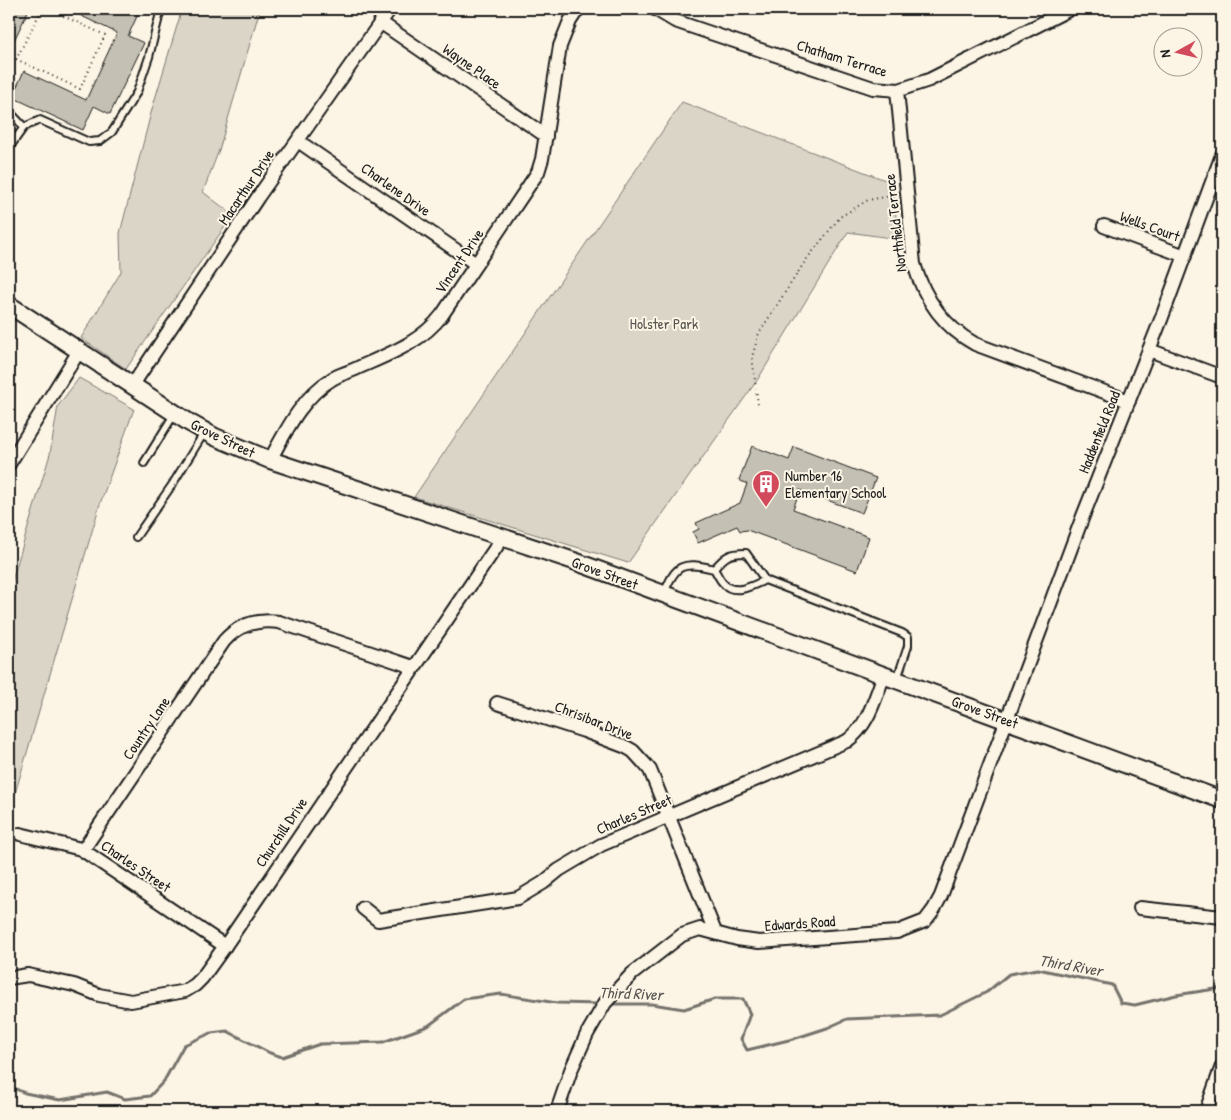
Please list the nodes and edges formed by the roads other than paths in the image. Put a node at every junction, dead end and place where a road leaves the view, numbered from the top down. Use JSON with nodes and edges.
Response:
{"nodes":[{"id":1,"x":161,"y":9,"type":"edge"},
{"id":2,"x":390,"y":9,"type":"edge"},
{"id":3,"x":578,"y":9,"type":"edge"},
{"id":4,"x":655,"y":9,"type":"edge"},
{"id":5,"x":1070,"y":9,"type":"edge"},
{"id":6,"x":380,"y":22,"type":"junction"},
{"id":7,"x":897,"y":90,"type":"junction"},
{"id":8,"x":9,"y":111,"type":"edge"},
{"id":9,"x":24,"y":127,"type":"junction"},
{"id":10,"x":546,"y":136,"type":"junction"},
{"id":11,"x":298,"y":140,"type":"junction"},
{"id":12,"x":9,"y":148,"type":"edge"},
{"id":13,"x":1222,"y":155,"type":"edge"},
{"id":14,"x":1104,"y":226,"type":"dead end"},
{"id":15,"x":1185,"y":256,"type":"junction"},
{"id":16,"x":476,"y":264,"type":"junction"},
{"id":17,"x":9,"y":306,"type":"edge"},
{"id":18,"x":1149,"y":350,"type":"junction"},
{"id":19,"x":79,"y":351,"type":"junction"},
{"id":20,"x":1222,"y":377,"type":"edge"},
{"id":21,"x":132,"y":386,"type":"junction"},
{"id":22,"x":1129,"y":401,"type":"junction"},
{"id":23,"x":175,"y":413,"type":"junction"},
{"id":24,"x":205,"y":432,"type":"junction"},
{"id":25,"x":270,"y":460,"type":"junction"},
{"id":26,"x":144,"y":463,"type":"dead end"},
{"id":27,"x":9,"y":464,"type":"edge"},
{"id":28,"x":136,"y":537,"type":"dead end"},
{"id":29,"x":503,"y":537,"type":"junction"},
{"id":30,"x":714,"y":569,"type":"junction"},
{"id":31,"x":764,"y":580,"type":"junction"},
{"id":32,"x":664,"y":594,"type":"junction"},
{"id":33,"x":414,"y":667,"type":"junction"},
{"id":34,"x":890,"y":678,"type":"junction"},
{"id":35,"x":497,"y":703,"type":"dead end"},
{"id":36,"x":1006,"y":720,"type":"junction"},
{"id":37,"x":1222,"y":800,"type":"edge"},
{"id":38,"x":668,"y":817,"type":"junction"},
{"id":39,"x":20,"y":834,"type":"dead end"},
{"id":40,"x":83,"y":850,"type":"junction"},
{"id":41,"x":363,"y":908,"type":"dead end"},
{"id":42,"x":1140,"y":908,"type":"dead end"},
{"id":43,"x":1222,"y":917,"type":"edge"},
{"id":44,"x":715,"y":932,"type":"junction"},
{"id":45,"x":224,"y":946,"type":"junction"},
{"id":46,"x":9,"y":978,"type":"edge"},
{"id":47,"x":1222,"y":1066,"type":"edge"},
{"id":48,"x":557,"y":1111,"type":"edge"},
{"id":49,"x":1206,"y":1111,"type":"edge"}],
"edges":[{"from":1,"to":9,"type":"lane"},
{"from":2,"to":6,"type":"street","name":"Macarthur Drive"},
{"from":3,"to":10,"type":"street","name":"Vincent Drive"},
{"from":4,"to":7,"type":"street","name":"Chatham Terrace"},
{"from":5,"to":7,"type":"street","name":"Chatham Terrace"},
{"from":6,"to":10,"type":"street","name":"Wayne Place"},
{"from":6,"to":11,"type":"street","name":"Macarthur Drive"},
{"from":7,"to":22,"type":"street","name":"Northfield Terrace"},
{"from":8,"to":9,"type":"lane"},
{"from":9,"to":12,"type":"lane"},
{"from":10,"to":16,"type":"street","name":"Vincent Drive"},
{"from":11,"to":16,"type":"street","name":"Charlene Drive"},
{"from":11,"to":21,"type":"street","name":"Macarthur Drive"},
{"from":13,"to":15,"type":"street","name":"Haddenfield Road"},
{"from":14,"to":15,"type":"street","name":"Wells Court"},
{"from":15,"to":18,"type":"street","name":"Haddenfield Road"},
{"from":16,"to":25,"type":"street","name":"Vincent Drive"},
{"from":17,"to":19,"type":"street","name":"Grove Street"},
{"from":18,"to":20,"type":"street"},
{"from":18,"to":22,"type":"street","name":"Haddenfield Road"},
{"from":19,"to":21,"type":"street","name":"Grove Street"},
{"from":19,"to":27,"type":"street"},
{"from":21,"to":23,"type":"street","name":"Grove Street"},
{"from":22,"to":36,"type":"street","name":"Haddenfield Road"},
{"from":23,"to":24,"type":"street","name":"Grove Street"},
{"from":23,"to":26,"type":"lane"},
{"from":24,"to":25,"type":"street","name":"Grove Street"},
{"from":24,"to":28,"type":"lane"},
{"from":25,"to":29,"type":"street","name":"Grove Street"},
{"from":29,"to":32,"type":"street","name":"Grove Street"},
{"from":29,"to":33,"type":"street","name":"Churchill Drive"},
{"from":30,"to":31,"type":"lane"},
{"from":30,"to":31,"type":"lane"},
{"from":30,"to":32,"type":"lane"},
{"from":31,"to":34,"type":"lane"},
{"from":32,"to":34,"type":"street","name":"Grove Street"},
{"from":33,"to":40,"type":"street","name":"Country Lane"},
{"from":33,"to":45,"type":"street","name":"Churchill Drive"},
{"from":34,"to":36,"type":"street","name":"Grove Street"},
{"from":34,"to":38,"type":"street","name":"Charles Street"},
{"from":35,"to":38,"type":"street","name":"Chrisibar Drive"},
{"from":36,"to":37,"type":"street","name":"Grove Street"},
{"from":36,"to":44,"type":"street","name":"Edwards Road"},
{"from":38,"to":41,"type":"street","name":"Charles Street"},
{"from":38,"to":44,"type":"street","name":"Chrisibar Drive"},
{"from":39,"to":40,"type":"street","name":"Charles Street"},
{"from":40,"to":45,"type":"street","name":"Charles Street"},
{"from":42,"to":43,"type":"street"},
{"from":44,"to":48,"type":"street","name":"Edwards Road"},
{"from":45,"to":46,"type":"street","name":"Churchill Drive"},
{"from":47,"to":49,"type":"street"}]}
